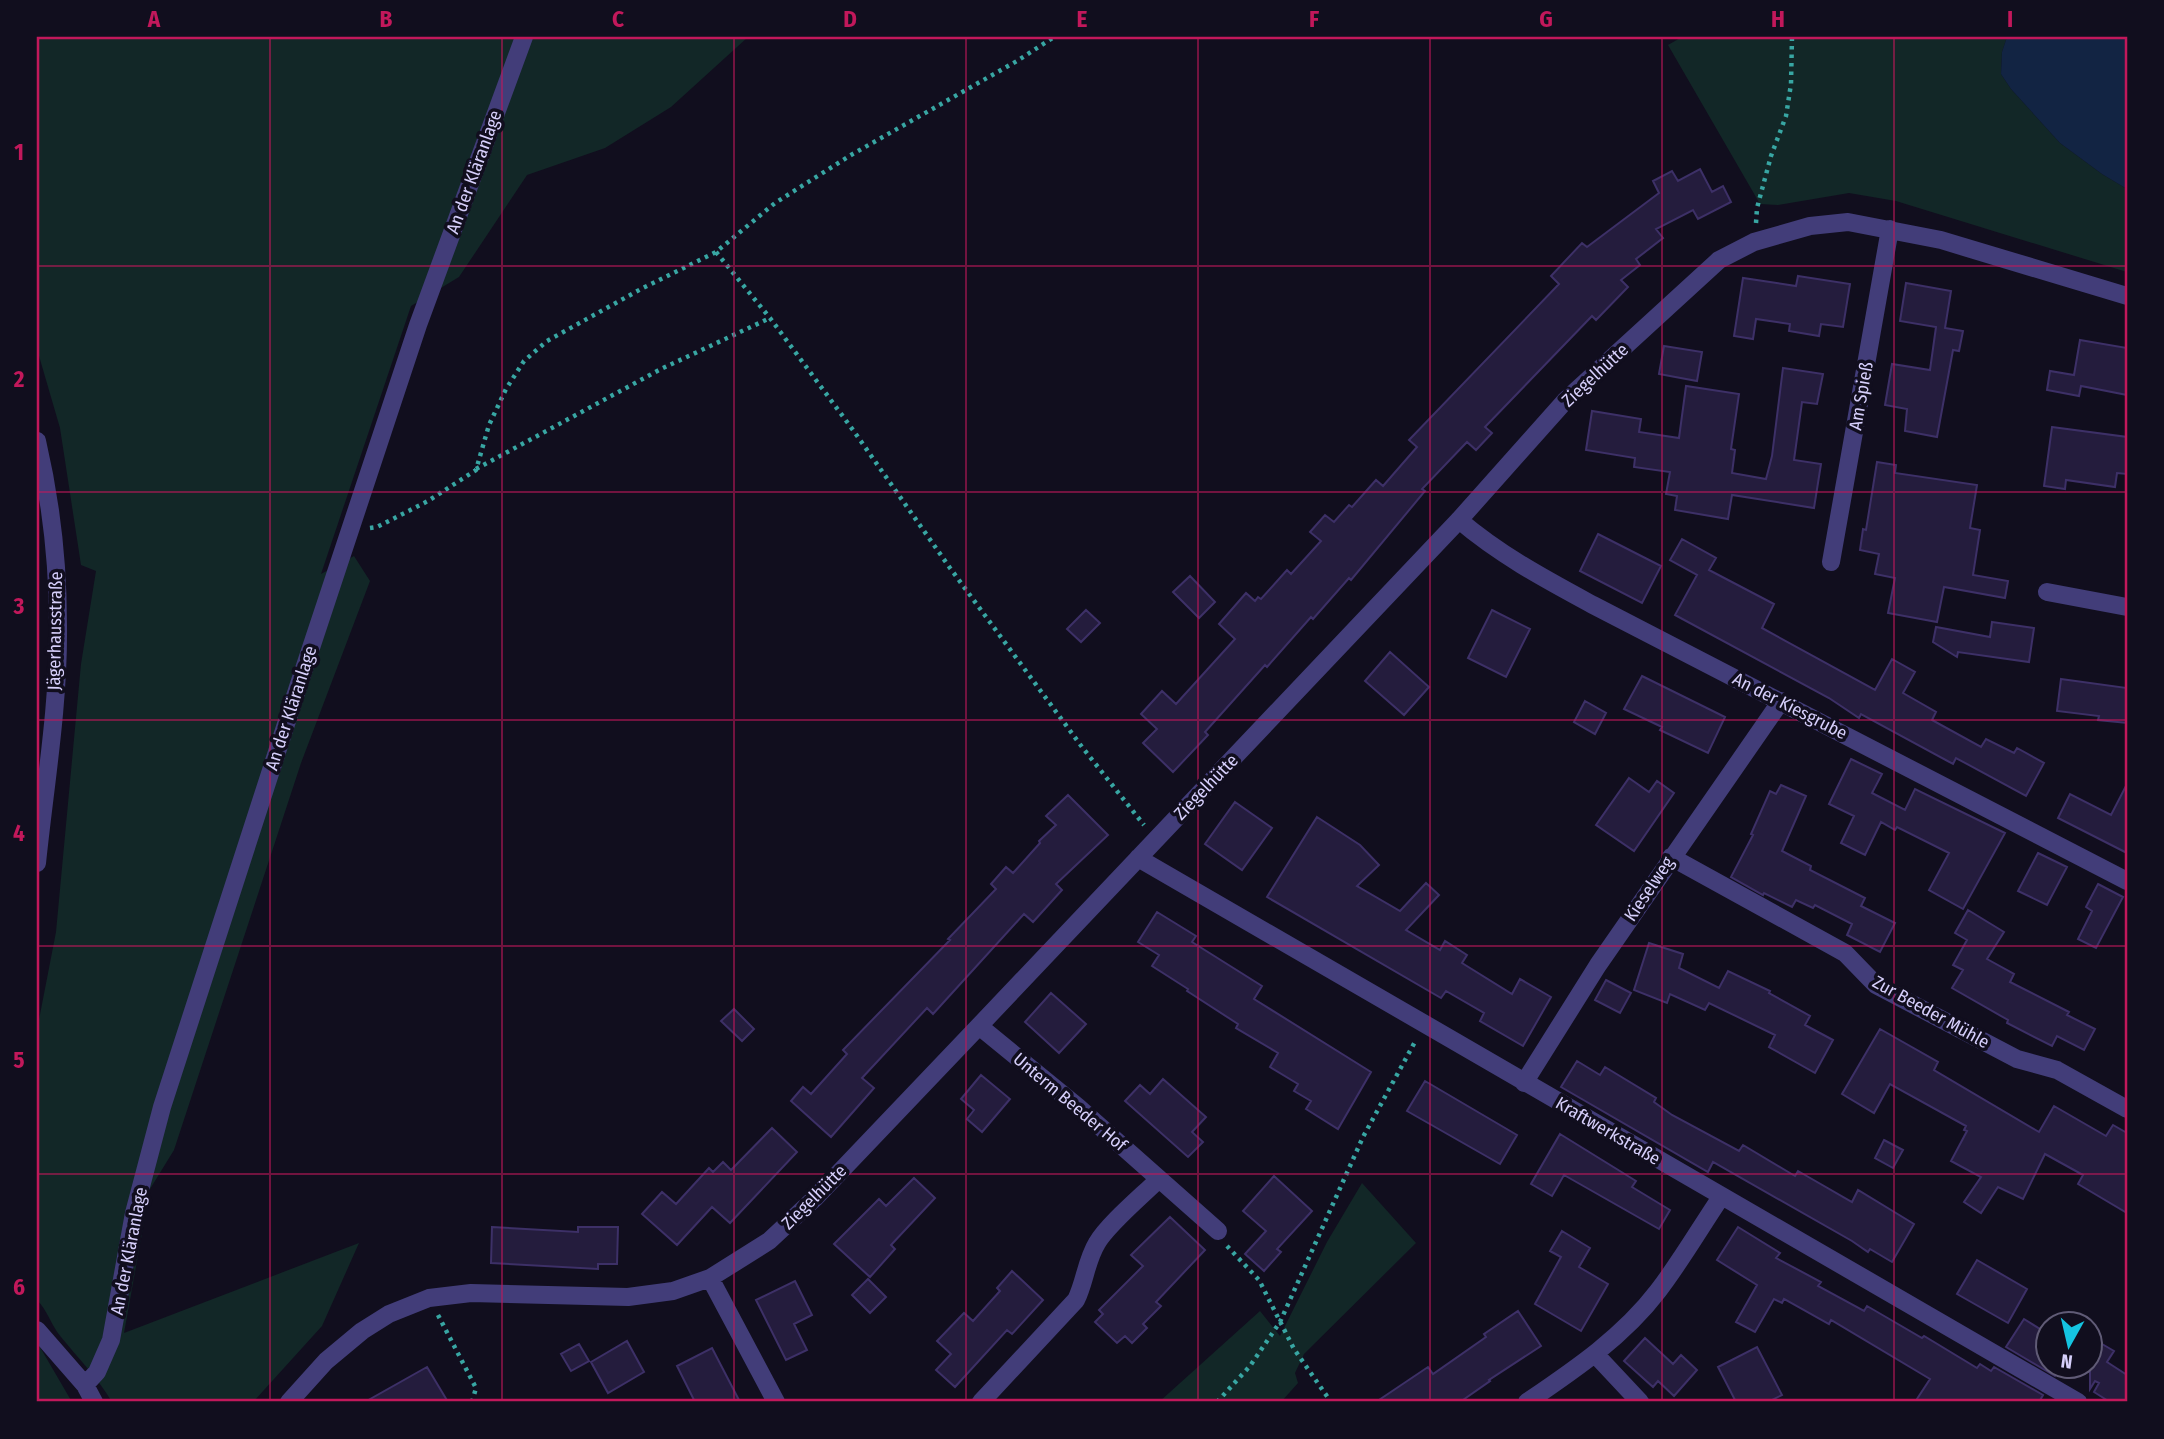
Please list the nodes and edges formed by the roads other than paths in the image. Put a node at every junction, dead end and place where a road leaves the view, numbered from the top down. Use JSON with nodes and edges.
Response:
{"nodes":[{"id":1,"x":524,"y":37,"type":"edge"},
{"id":2,"x":1890,"y":229,"type":"junction"},
{"id":3,"x":2127,"y":296,"type":"edge"},
{"id":4,"x":37,"y":441,"type":"edge"},
{"id":5,"x":1459,"y":520,"type":"junction"},
{"id":6,"x":1831,"y":562,"type":"dead end"},
{"id":7,"x":2047,"y":592,"type":"dead end"},
{"id":8,"x":2127,"y":607,"type":"edge"},
{"id":9,"x":1781,"y":701,"type":"junction"},
{"id":10,"x":1671,"y":857,"type":"junction"},
{"id":11,"x":1138,"y":858,"type":"junction"},
{"id":12,"x":37,"y":863,"type":"edge"},
{"id":13,"x":2127,"y":881,"type":"edge"},
{"id":14,"x":979,"y":1027,"type":"junction"},
{"id":15,"x":1524,"y":1083,"type":"junction"},
{"id":16,"x":2127,"y":1109,"type":"edge"},
{"id":17,"x":1160,"y":1179,"type":"junction"},
{"id":18,"x":1721,"y":1197,"type":"junction"},
{"id":19,"x":1218,"y":1231,"type":"road end"},
{"id":20,"x":709,"y":1278,"type":"junction"},
{"id":21,"x":37,"y":1330,"type":"edge"},
{"id":22,"x":1595,"y":1354,"type":"junction"},
{"id":23,"x":85,"y":1385,"type":"junction"},
{"id":24,"x":94,"y":1402,"type":"edge"},
{"id":25,"x":289,"y":1402,"type":"edge"},
{"id":26,"x":776,"y":1402,"type":"edge"},
{"id":27,"x":981,"y":1402,"type":"edge"},
{"id":28,"x":1527,"y":1402,"type":"edge"},
{"id":29,"x":1640,"y":1402,"type":"edge"},
{"id":30,"x":2078,"y":1402,"type":"edge"}],
"edges":[{"from":1,"to":23,"type":"street","name":"An der Kläranlage"},
{"from":2,"to":3,"type":"street","name":"Ziegelhütte"},
{"from":2,"to":5,"type":"street","name":"Ziegelhütte"},
{"from":2,"to":6,"type":"street","name":"Am Spieß"},
{"from":4,"to":12,"type":"street","name":"Jägerhausstraße"},
{"from":5,"to":9,"type":"street","name":"An der Kiesgrube"},
{"from":5,"to":11,"type":"street","name":"Ziegelhütte"},
{"from":7,"to":8,"type":"street"},
{"from":9,"to":10,"type":"street","name":"Kieselweg"},
{"from":9,"to":13,"type":"street","name":"An der Kiesgrube"},
{"from":10,"to":15,"type":"street","name":"Kieselweg"},
{"from":10,"to":16,"type":"street","name":"Zur Beeder Mühle"},
{"from":11,"to":14,"type":"street","name":"Ziegelhütte"},
{"from":11,"to":15,"type":"street","name":"Kraftwerkstraße"},
{"from":14,"to":17,"type":"street","name":"Unterm Beeder Hof"},
{"from":14,"to":20,"type":"street","name":"Ziegelhütte"},
{"from":15,"to":18,"type":"street","name":"Kraftwerkstraße"},
{"from":17,"to":19,"type":"street","name":"Unterm Beeder Hof"},
{"from":17,"to":27,"type":"street"},
{"from":18,"to":22,"type":"street"},
{"from":18,"to":30,"type":"street","name":"Kraftwerkstraße"},
{"from":20,"to":25,"type":"street","name":"Ziegelhütte"},
{"from":20,"to":26,"type":"street"},
{"from":21,"to":23,"type":"street"},
{"from":22,"to":28,"type":"street"},
{"from":22,"to":29,"type":"street"},
{"from":23,"to":24,"type":"street"}]}
